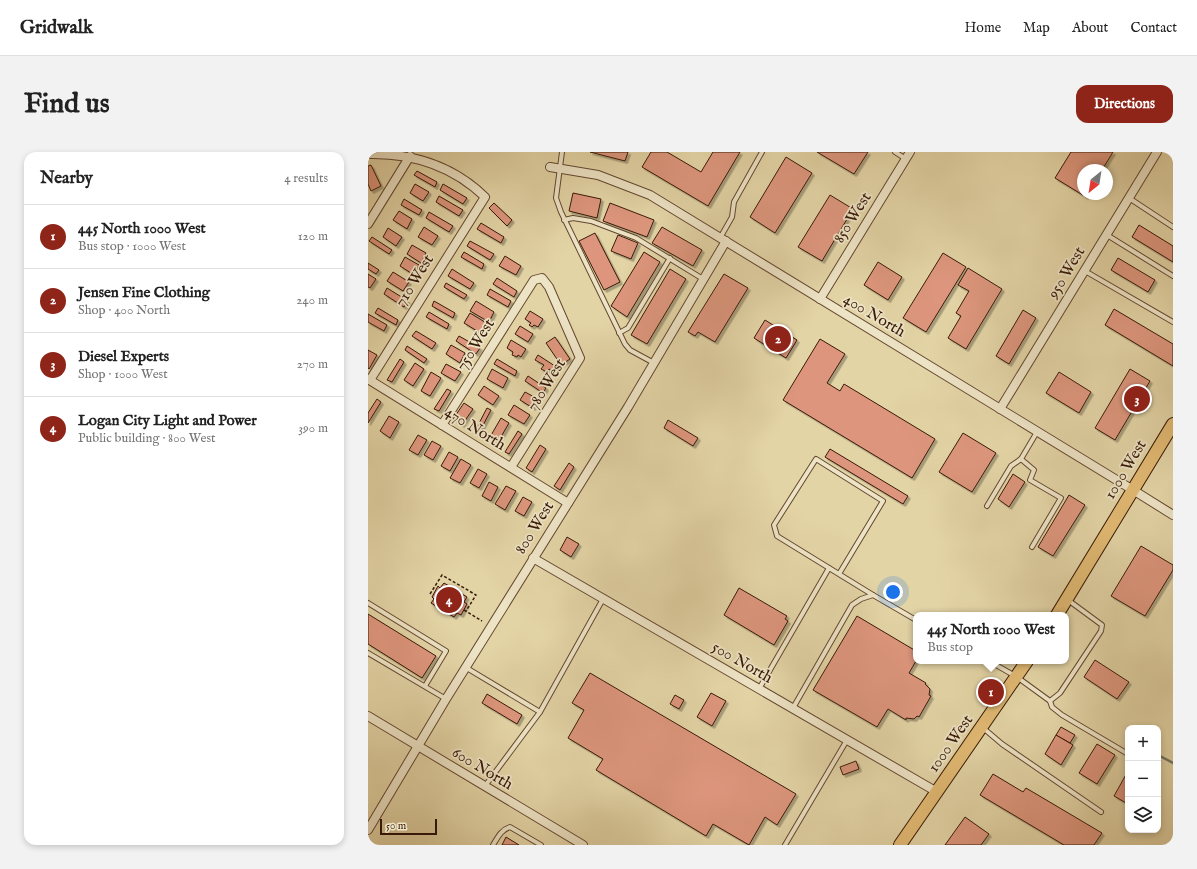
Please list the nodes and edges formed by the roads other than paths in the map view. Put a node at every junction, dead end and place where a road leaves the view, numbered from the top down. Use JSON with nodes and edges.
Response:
{"nodes":[{"id":1,"x":562,"y":152,"type":"edge"},
{"id":2,"x":762,"y":152,"type":"edge"},
{"id":3,"x":895,"y":152,"type":"edge"},
{"id":4,"x":1157,"y":152,"type":"edge"},
{"id":5,"x":368,"y":154,"type":"edge"},
{"id":6,"x":908,"y":155,"type":"edge"},
{"id":7,"x":410,"y":156,"type":"junction"},
{"id":8,"x":550,"y":167,"type":"dead end"},
{"id":9,"x":559,"y":169,"type":"junction"},
{"id":10,"x":1129,"y":198,"type":"junction"},
{"id":11,"x":564,"y":220,"type":"junction"},
{"id":12,"x":368,"y":224,"type":"edge"},
{"id":13,"x":1173,"y":227,"type":"edge"},
{"id":14,"x":1107,"y":235,"type":"junction"},
{"id":15,"x":723,"y":240,"type":"junction"},
{"id":16,"x":670,"y":258,"type":"junction"},
{"id":17,"x":1085,"y":271,"type":"junction"},
{"id":18,"x":1173,"y":276,"type":"edge"},
{"id":19,"x":704,"y":279,"type":"junction"},
{"id":20,"x":534,"y":280,"type":"joint"},
{"id":21,"x":820,"y":299,"type":"junction"},
{"id":22,"x":1173,"y":322,"type":"edge"},
{"id":23,"x":619,"y":333,"type":"junction"},
{"id":24,"x":654,"y":363,"type":"junction"},
{"id":25,"x":369,"y":380,"type":"edge"},
{"id":26,"x":1000,"y":409,"type":"junction"},
{"id":27,"x":1173,"y":424,"type":"edge"},
{"id":28,"x":442,"y":425,"type":"junction"},
{"id":29,"x":1037,"y":431,"type":"junction"},
{"id":30,"x":1021,"y":459,"type":"junction"},
{"id":31,"x":511,"y":467,"type":"junction"},
{"id":32,"x":1133,"y":490,"type":"junction"},
{"id":33,"x":568,"y":503,"type":"junction"},
{"id":34,"x":987,"y":506,"type":"dead end"},
{"id":35,"x":1173,"y":515,"type":"edge"},
{"id":36,"x":1032,"y":547,"type":"dead end"},
{"id":37,"x":533,"y":558,"type":"junction"},
{"id":38,"x":829,"y":568,"type":"junction"},
{"id":39,"x":839,"y":574,"type":"junction"},
{"id":40,"x":873,"y":595,"type":"junction"},
{"id":41,"x":603,"y":599,"type":"junction"},
{"id":42,"x":1067,"y":600,"type":"junction"},
{"id":43,"x":368,"y":603,"type":"edge"},
{"id":44,"x":1059,"y":612,"type":"edge"},
{"id":45,"x":913,"y":618,"type":"edge"},
{"id":46,"x":368,"y":653,"type":"edge"},
{"id":47,"x":994,"y":664,"type":"edge"},
{"id":48,"x":1025,"y":664,"type":"edge"},
{"id":49,"x":465,"y":667,"type":"junction"},
{"id":50,"x":1017,"y":677,"type":"junction"},
{"id":51,"x":425,"y":686,"type":"junction"},
{"id":52,"x":758,"y":689,"type":"junction"},
{"id":53,"x":446,"y":699,"type":"junction"},
{"id":54,"x":1050,"y":701,"type":"junction"},
{"id":55,"x":793,"y":709,"type":"junction"},
{"id":56,"x":540,"y":712,"type":"junction"},
{"id":57,"x":368,"y":716,"type":"edge"},
{"id":58,"x":982,"y":727,"type":"junction"},
{"id":59,"x":847,"y":740,"type":"junction"},
{"id":60,"x":418,"y":746,"type":"junction"},
{"id":61,"x":1125,"y":752,"type":"edge"},
{"id":62,"x":485,"y":786,"type":"junction"},
{"id":63,"x":937,"y":792,"type":"junction"},
{"id":64,"x":1101,"y":812,"type":"dead end"},
{"id":65,"x":368,"y":830,"type":"edge"},
{"id":66,"x":569,"y":842,"type":"edge"},
{"id":67,"x":493,"y":845,"type":"edge"},
{"id":68,"x":541,"y":845,"type":"edge"},
{"id":69,"x":583,"y":845,"type":"edge"},
{"id":70,"x":785,"y":845,"type":"edge"},
{"id":71,"x":900,"y":845,"type":"edge"}],
"edges":[{"from":1,"to":9,"type":"lane"},
{"from":2,"to":15,"type":"lane"},
{"from":3,"to":6,"type":"lane"},
{"from":4,"to":10,"type":"street","name":"950 West"},
{"from":5,"to":7,"type":"street"},
{"from":6,"to":21,"type":"street","name":"850 West"},
{"from":7,"to":12,"type":"street"},
{"from":7,"to":25,"type":"street","name":"710 West"},
{"from":8,"to":9,"type":"street","name":"400 North"},
{"from":9,"to":11,"type":"lane"},
{"from":9,"to":15,"type":"street","name":"400 North"},
{"from":10,"to":13,"type":"lane"},
{"from":10,"to":14,"type":"street","name":"950 West"},
{"from":11,"to":16,"type":"lane"},
{"from":11,"to":23,"type":"lane"},
{"from":14,"to":17,"type":"street","name":"950 West"},
{"from":14,"to":18,"type":"lane"},
{"from":15,"to":19,"type":"street","name":"800 West"},
{"from":15,"to":21,"type":"street","name":"400 North"},
{"from":16,"to":19,"type":"lane"},
{"from":16,"to":23,"type":"lane"},
{"from":17,"to":22,"type":"lane"},
{"from":17,"to":26,"type":"street","name":"950 West"},
{"from":19,"to":24,"type":"street","name":"800 West"},
{"from":20,"to":28,"type":"street","name":"750 West"},
{"from":20,"to":31,"type":"street","name":"780 West"},
{"from":21,"to":26,"type":"street","name":"400 North"},
{"from":23,"to":24,"type":"lane"},
{"from":24,"to":33,"type":"street","name":"800 West"},
{"from":25,"to":28,"type":"street","name":"470 North"},
{"from":26,"to":29,"type":"street","name":"400 North"},
{"from":27,"to":32,"type":"main road","name":"1000 West"},
{"from":28,"to":31,"type":"street","name":"470 North"},
{"from":29,"to":30,"type":"lane"},
{"from":29,"to":32,"type":"street","name":"400 North"},
{"from":30,"to":34,"type":"lane"},
{"from":30,"to":36,"type":"lane"},
{"from":31,"to":33,"type":"street","name":"470 North"},
{"from":32,"to":35,"type":"street","name":"400 North"},
{"from":32,"to":42,"type":"main road","name":"1000 West"},
{"from":33,"to":37,"type":"street","name":"800 West"},
{"from":37,"to":41,"type":"street","name":"500 North"},
{"from":37,"to":49,"type":"street","name":"800 West"},
{"from":38,"to":39,"type":"lane"},
{"from":38,"to":39,"type":"lane"},
{"from":38,"to":52,"type":"lane"},
{"from":39,"to":40,"type":"lane"},
{"from":40,"to":45,"type":"lane"},
{"from":40,"to":55,"type":"lane"},
{"from":41,"to":52,"type":"street","name":"500 North"},
{"from":41,"to":56,"type":"lane"},
{"from":42,"to":44,"type":"main road","name":"1000 West"},
{"from":42,"to":54,"type":"lane"},
{"from":43,"to":51,"type":"lane"},
{"from":46,"to":51,"type":"lane"},
{"from":47,"to":50,"type":"lane"},
{"from":48,"to":50,"type":"main road","name":"1000 West"},
{"from":49,"to":53,"type":"street","name":"800 West"},
{"from":49,"to":56,"type":"lane"},
{"from":50,"to":54,"type":"lane"},
{"from":50,"to":58,"type":"main road","name":"1000 West"},
{"from":51,"to":53,"type":"lane"},
{"from":52,"to":55,"type":"street","name":"500 North"},
{"from":53,"to":60,"type":"street","name":"800 West"},
{"from":54,"to":61,"type":"lane"},
{"from":55,"to":59,"type":"street","name":"500 North"},
{"from":56,"to":62,"type":"lane"},
{"from":57,"to":60,"type":"street","name":"600 North"},
{"from":58,"to":63,"type":"main road","name":"1000 West"},
{"from":58,"to":64,"type":"lane"},
{"from":59,"to":63,"type":"street","name":"500 North"},
{"from":59,"to":70,"type":"lane"},
{"from":60,"to":62,"type":"street","name":"600 North"},
{"from":60,"to":65,"type":"street","name":"800 West"},
{"from":62,"to":66,"type":"street","name":"600 North"},
{"from":63,"to":71,"type":"main road","name":"1000 West"},
{"from":66,"to":69,"type":"street","name":"600 North"},
{"from":67,"to":68,"type":"lane"}]}
